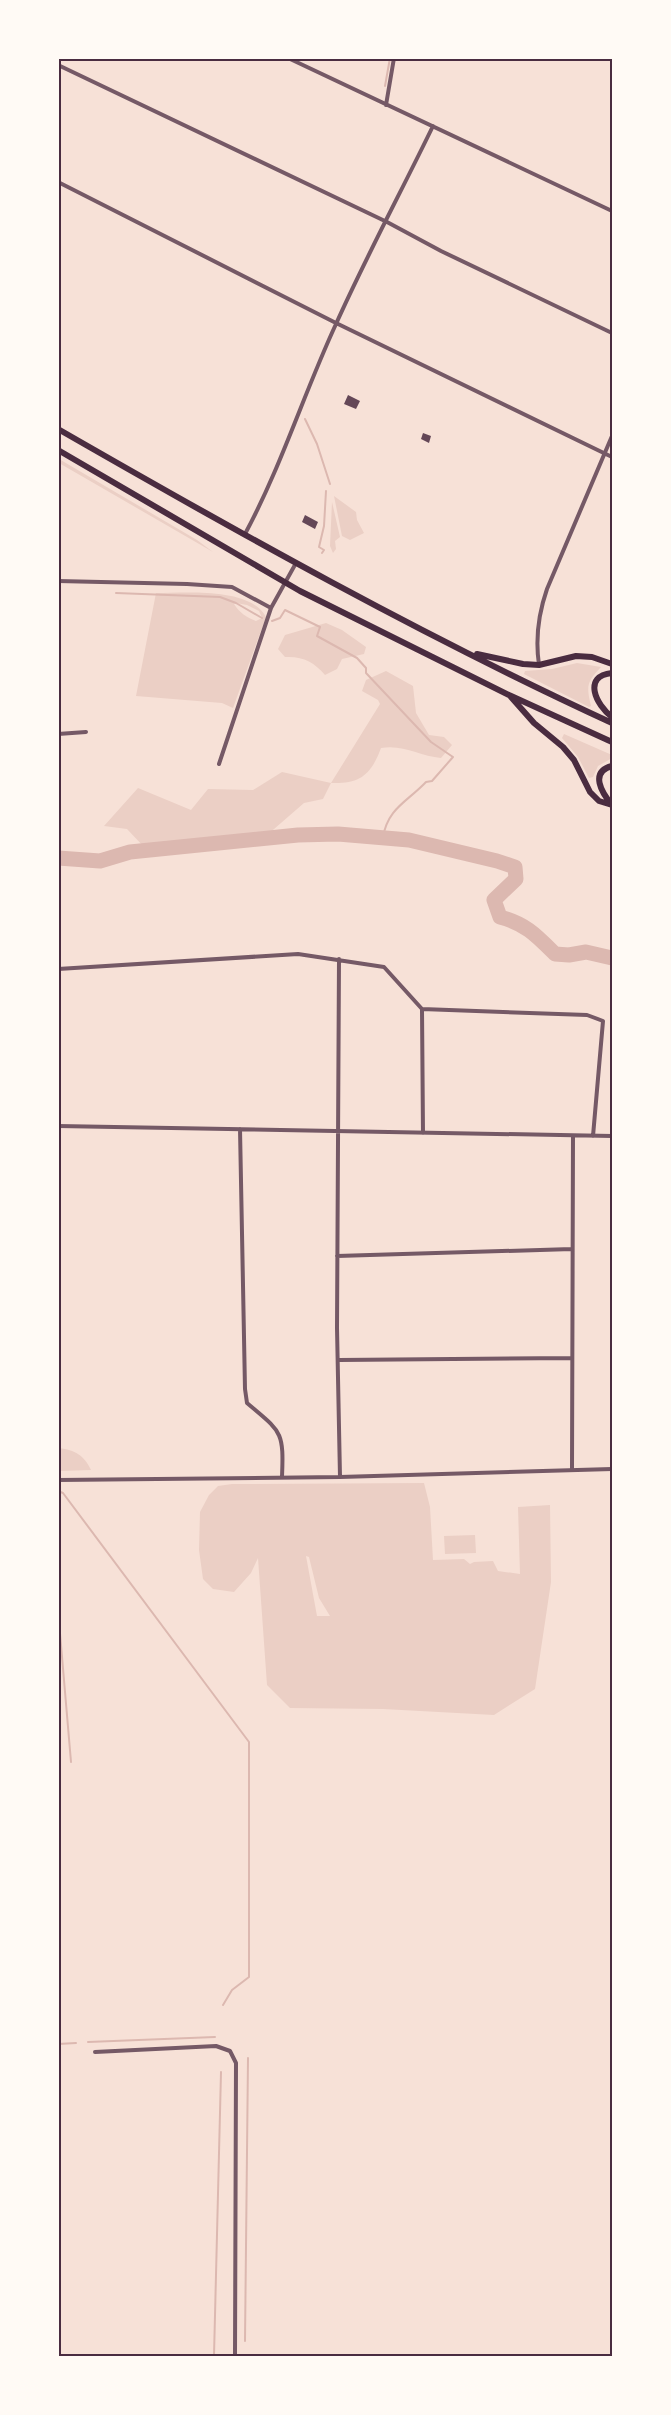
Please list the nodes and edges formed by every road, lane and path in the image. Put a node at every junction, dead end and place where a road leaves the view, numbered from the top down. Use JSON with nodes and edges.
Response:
{"nodes":[{"id":1,"x":288,"y":58,"type":"edge"},
{"id":2,"x":394,"y":58,"type":"edge"},
{"id":3,"x":58,"y":65,"type":"edge"},
{"id":4,"x":386,"y":105,"type":"junction"},
{"id":5,"x":433,"y":126,"type":"junction"},
{"id":6,"x":58,"y":182,"type":"edge"},
{"id":7,"x":612,"y":211,"type":"edge"},
{"id":8,"x":387,"y":222,"type":"junction"},
{"id":9,"x":336,"y":323,"type":"junction"},
{"id":10,"x":612,"y":333,"type":"edge"},
{"id":11,"x":58,"y":429,"type":"edge"},
{"id":12,"x":612,"y":436,"type":"edge"},
{"id":13,"x":58,"y":450,"type":"edge"},
{"id":14,"x":605,"y":453,"type":"junction"},
{"id":15,"x":612,"y":457,"type":"edge"},
{"id":16,"x":245,"y":534,"type":"junction"},
{"id":17,"x":297,"y":561,"type":"junction"},
{"id":18,"x":58,"y":581,"type":"edge"},
{"id":19,"x":285,"y":583,"type":"junction"},
{"id":20,"x":272,"y":608,"type":"junction"},
{"id":21,"x":468,"y":652,"type":"junction"},
{"id":22,"x":612,"y":664,"type":"edge"},
{"id":23,"x":539,"y":665,"type":"junction"},
{"id":24,"x":612,"y":673,"type":"edge"},
{"id":25,"x":508,"y":695,"type":"junction"},
{"id":26,"x":612,"y":717,"type":"edge"},
{"id":27,"x":612,"y":723,"type":"edge"},
{"id":28,"x":86,"y":732,"type":"dead end"},
{"id":29,"x":58,"y":734,"type":"edge"},
{"id":30,"x":612,"y":742,"type":"edge"},
{"id":31,"x":219,"y":764,"type":"dead end"},
{"id":32,"x":612,"y":766,"type":"edge"},
{"id":33,"x":339,"y":959,"type":"junction"},
{"id":34,"x":58,"y":969,"type":"edge"},
{"id":35,"x":422,"y":1010,"type":"junction"},
{"id":36,"x":58,"y":1126,"type":"edge"},
{"id":37,"x":240,"y":1129,"type":"junction"},
{"id":38,"x":339,"y":1131,"type":"junction"},
{"id":39,"x":423,"y":1133,"type":"junction"},
{"id":40,"x":573,"y":1136,"type":"junction"},
{"id":41,"x":593,"y":1136,"type":"junction"},
{"id":42,"x":612,"y":1136,"type":"edge"},
{"id":43,"x":572,"y":1249,"type":"junction"},
{"id":44,"x":337,"y":1256,"type":"junction"},
{"id":45,"x":571,"y":1358,"type":"junction"},
{"id":46,"x":339,"y":1360,"type":"junction"},
{"id":47,"x":612,"y":1469,"type":"edge"},
{"id":48,"x":572,"y":1470,"type":"junction"},
{"id":49,"x":282,"y":1477,"type":"junction"},
{"id":50,"x":340,"y":1477,"type":"junction"},
{"id":51,"x":58,"y":1480,"type":"edge"},
{"id":52,"x":94,"y":2052,"type":"dead end"},
{"id":53,"x":235,"y":2356,"type":"edge"}],
"edges":[{"from":1,"to":4,"type":"street"},
{"from":2,"to":4,"type":"street"},
{"from":3,"to":8,"type":"street"},
{"from":4,"to":5,"type":"street"},
{"from":5,"to":7,"type":"street"},
{"from":5,"to":8,"type":"street"},
{"from":6,"to":9,"type":"street"},
{"from":8,"to":9,"type":"street"},
{"from":8,"to":10,"type":"street"},
{"from":9,"to":14,"type":"street"},
{"from":9,"to":16,"type":"street"},
{"from":11,"to":16,"type":"main road"},
{"from":12,"to":14,"type":"street"},
{"from":13,"to":19,"type":"main road"},
{"from":14,"to":15,"type":"street"},
{"from":14,"to":23,"type":"street"},
{"from":16,"to":17,"type":"main road"},
{"from":17,"to":19,"type":"street"},
{"from":17,"to":21,"type":"main road"},
{"from":18,"to":20,"type":"street"},
{"from":19,"to":20,"type":"street"},
{"from":19,"to":25,"type":"main road"},
{"from":20,"to":31,"type":"street"},
{"from":21,"to":23,"type":"main road"},
{"from":21,"to":27,"type":"main road"},
{"from":22,"to":23,"type":"main road"},
{"from":24,"to":26,"type":"main road"},
{"from":25,"to":30,"type":"main road"},
{"from":25,"to":32,"type":"main road"},
{"from":28,"to":29,"type":"street"},
{"from":33,"to":34,"type":"street"},
{"from":33,"to":35,"type":"street"},
{"from":33,"to":38,"type":"street"},
{"from":35,"to":39,"type":"street"},
{"from":35,"to":41,"type":"street"},
{"from":36,"to":37,"type":"street"},
{"from":37,"to":38,"type":"street"},
{"from":37,"to":49,"type":"street"},
{"from":38,"to":39,"type":"street"},
{"from":38,"to":44,"type":"street"},
{"from":39,"to":40,"type":"street"},
{"from":40,"to":41,"type":"street"},
{"from":40,"to":43,"type":"street"},
{"from":41,"to":42,"type":"street"},
{"from":43,"to":44,"type":"street"},
{"from":43,"to":45,"type":"street"},
{"from":44,"to":46,"type":"street"},
{"from":45,"to":46,"type":"street"},
{"from":45,"to":48,"type":"street"},
{"from":46,"to":50,"type":"street"},
{"from":47,"to":48,"type":"street"},
{"from":48,"to":50,"type":"street"},
{"from":49,"to":50,"type":"street"},
{"from":49,"to":51,"type":"street"},
{"from":52,"to":53,"type":"street"}]}
